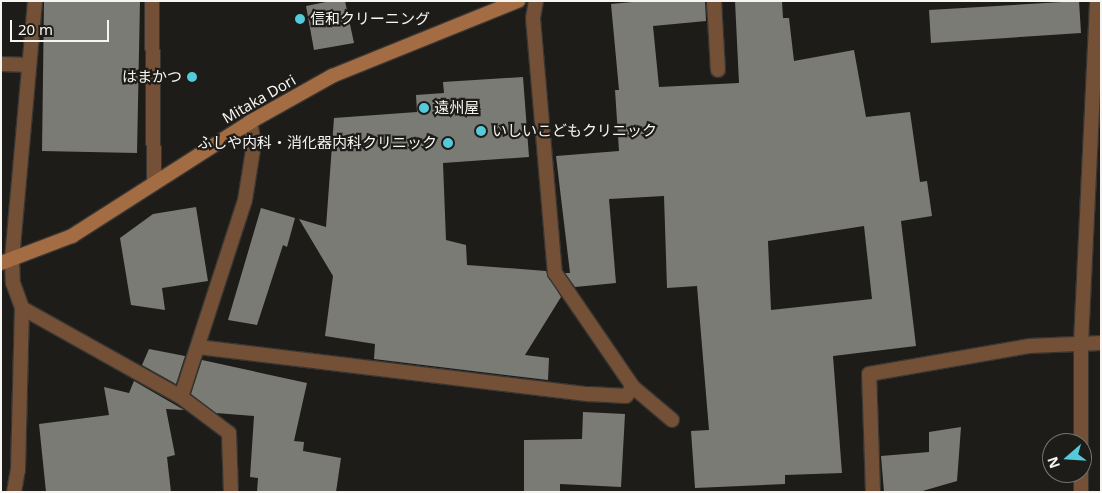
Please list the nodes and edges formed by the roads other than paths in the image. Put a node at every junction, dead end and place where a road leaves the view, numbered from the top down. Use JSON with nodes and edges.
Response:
{"nodes":[{"id":1,"x":35,"y":1,"type":"edge"},
{"id":2,"x":152,"y":1,"type":"edge"},
{"id":3,"x":518,"y":1,"type":"edge"},
{"id":4,"x":536,"y":1,"type":"edge"},
{"id":5,"x":714,"y":1,"type":"edge"},
{"id":6,"x":1097,"y":1,"type":"edge"},
{"id":7,"x":1,"y":64,"type":"edge"},
{"id":8,"x":29,"y":65,"type":"junction"},
{"id":9,"x":718,"y":70,"type":"dead end"},
{"id":10,"x":1097,"y":100,"type":"edge"},
{"id":11,"x":250,"y":122,"type":"junction"},
{"id":12,"x":154,"y":182,"type":"junction"},
{"id":13,"x":7,"y":261,"type":"edge"},
{"id":14,"x":22,"y":308,"type":"junction"},
{"id":15,"x":1081,"y":343,"type":"junction"},
{"id":16,"x":1101,"y":343,"type":"edge"},
{"id":17,"x":198,"y":347,"type":"junction"},
{"id":18,"x":633,"y":387,"type":"junction"},
{"id":19,"x":181,"y":397,"type":"junction"},
{"id":20,"x":672,"y":420,"type":"dead end"},
{"id":21,"x":1081,"y":433,"type":"edge"},
{"id":22,"x":14,"y":492,"type":"edge"},
{"id":23,"x":231,"y":492,"type":"edge"},
{"id":24,"x":873,"y":492,"type":"edge"}],
"edges":[{"from":1,"to":8,"type":"street"},
{"from":2,"to":12,"type":"street"},
{"from":3,"to":11,"type":"main road","name":"Mitaka Dori"},
{"from":4,"to":18,"type":"street"},
{"from":5,"to":9,"type":"street"},
{"from":6,"to":10,"type":"street"},
{"from":7,"to":8,"type":"street"},
{"from":8,"to":13,"type":"street"},
{"from":10,"to":15,"type":"street"},
{"from":11,"to":12,"type":"main road","name":"Mitaka Dori"},
{"from":11,"to":17,"type":"street"},
{"from":12,"to":13,"type":"main road","name":"Mitaka Dori"},
{"from":13,"to":14,"type":"street"},
{"from":14,"to":19,"type":"street"},
{"from":14,"to":22,"type":"street"},
{"from":15,"to":16,"type":"street"},
{"from":15,"to":21,"type":"street"},
{"from":15,"to":24,"type":"street"},
{"from":17,"to":18,"type":"street"},
{"from":17,"to":19,"type":"street"},
{"from":18,"to":20,"type":"street"},
{"from":19,"to":23,"type":"street"}]}
